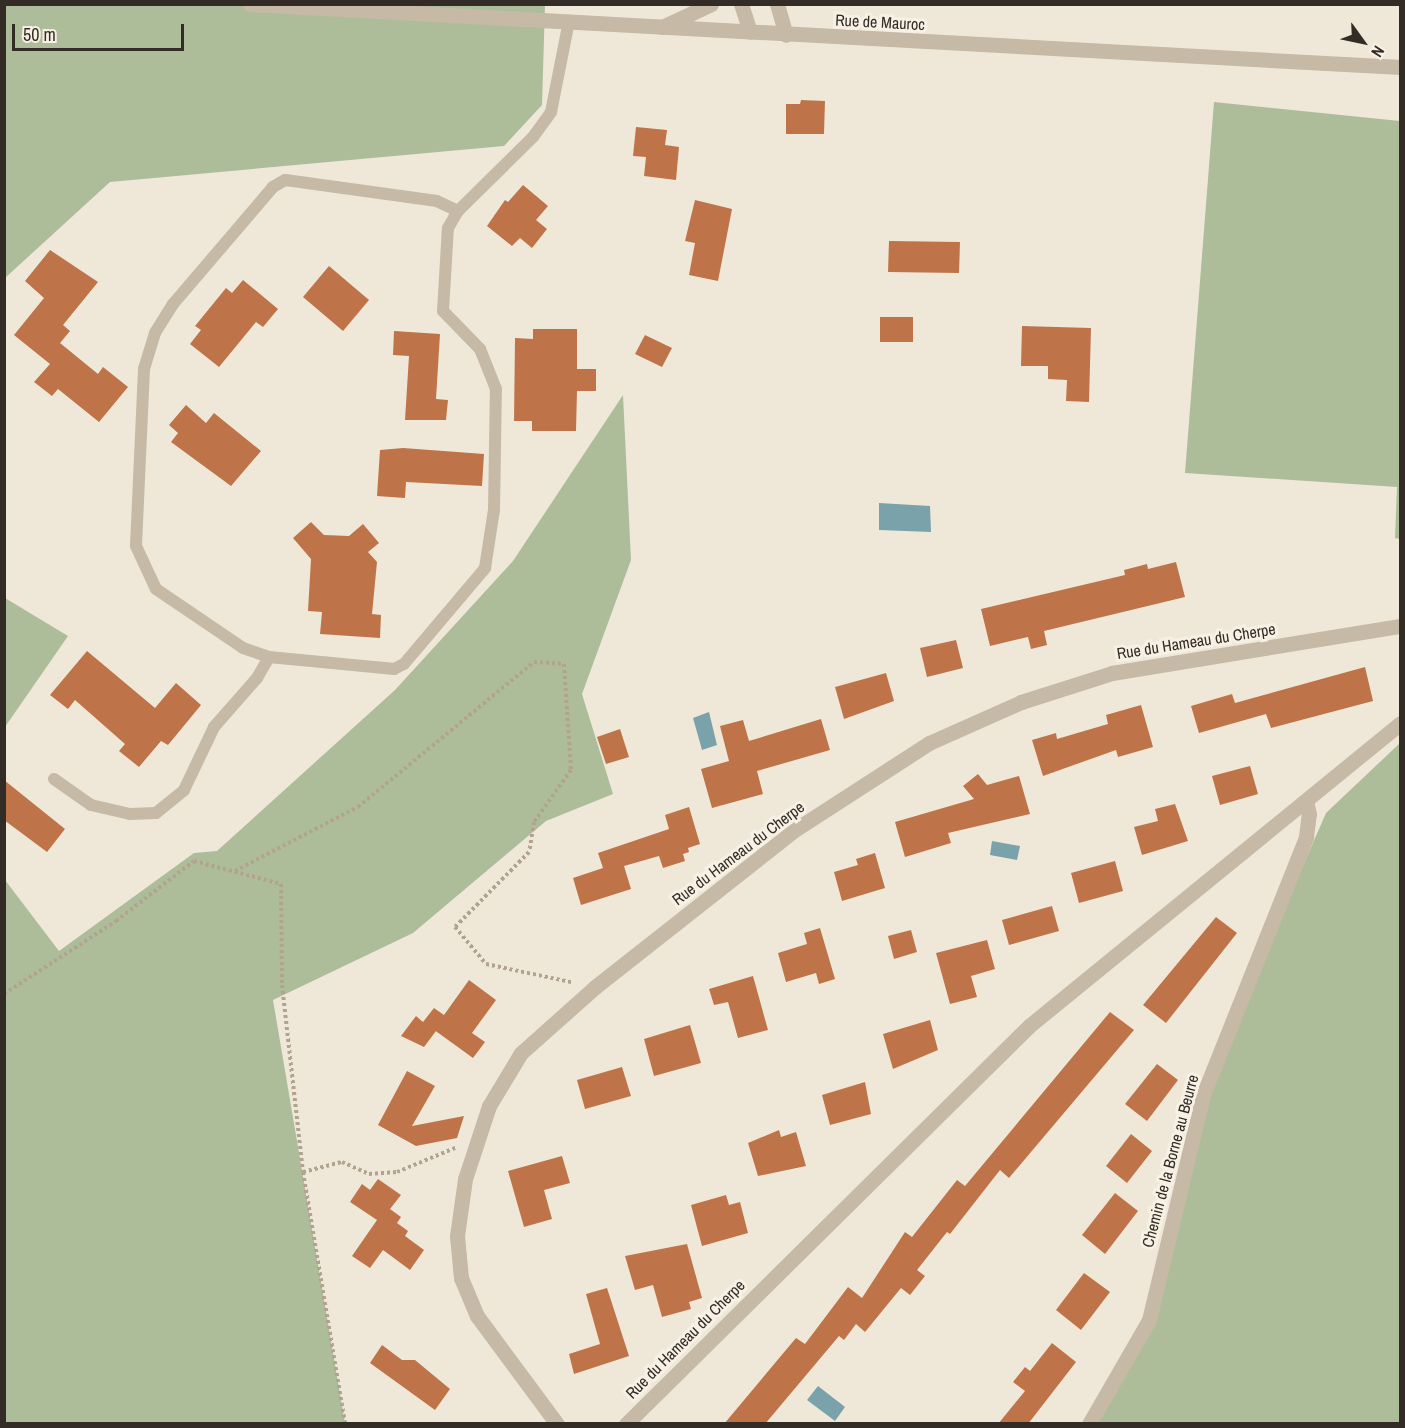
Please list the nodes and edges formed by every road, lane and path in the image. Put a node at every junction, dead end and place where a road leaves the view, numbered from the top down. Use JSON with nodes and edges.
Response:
{"nodes":[{"id":1,"x":250,"y":4,"type":"edge"},
{"id":2,"x":711,"y":4,"type":"edge"},
{"id":3,"x":741,"y":4,"type":"edge"},
{"id":4,"x":777,"y":4,"type":"edge"},
{"id":5,"x":569,"y":21,"type":"junction"},
{"id":6,"x":662,"y":27,"type":"junction"},
{"id":7,"x":750,"y":32,"type":"junction"},
{"id":8,"x":786,"y":35,"type":"junction"},
{"id":9,"x":1401,"y":67,"type":"edge"},
{"id":10,"x":458,"y":211,"type":"junction"},
{"id":11,"x":1401,"y":626,"type":"edge"},
{"id":12,"x":269,"y":657,"type":"junction"},
{"id":13,"x":1401,"y":723,"type":"edge"},
{"id":14,"x":54,"y":779,"type":"dead end"},
{"id":15,"x":1306,"y":801,"type":"junction"},
{"id":16,"x":235,"y":872,"type":"junction"},
{"id":17,"x":595,"y":987,"type":"junction"},
{"id":18,"x":4,"y":994,"type":"edge"},
{"id":19,"x":457,"y":1146,"type":"dead end"},
{"id":20,"x":303,"y":1172,"type":"junction"},
{"id":21,"x":345,"y":1424,"type":"edge"},
{"id":22,"x":557,"y":1424,"type":"edge"},
{"id":23,"x":626,"y":1424,"type":"edge"},
{"id":24,"x":1089,"y":1424,"type":"edge"}],
"edges":[{"from":1,"to":5,"type":"street","name":"Rue de Mauroc"},
{"from":2,"to":6,"type":"street"},
{"from":3,"to":7,"type":"street"},
{"from":4,"to":8,"type":"street"},
{"from":5,"to":6,"type":"street","name":"Rue de Mauroc"},
{"from":5,"to":10,"type":"lane"},
{"from":6,"to":7,"type":"street","name":"Rue de Mauroc"},
{"from":7,"to":8,"type":"street","name":"Rue de Mauroc"},
{"from":8,"to":9,"type":"street","name":"Rue de Mauroc"},
{"from":10,"to":12,"type":"lane"},
{"from":10,"to":12,"type":"lane"},
{"from":11,"to":17,"type":"street","name":"Rue du Hameau du Cherpe"},
{"from":12,"to":14,"type":"lane"},
{"from":13,"to":15,"type":"street","name":"Rue du Hameau du Cherpe"},
{"from":15,"to":23,"type":"street","name":"Rue du Hameau du Cherpe"},
{"from":15,"to":24,"type":"street","name":"Chemin de la Borne au Beurre"},
{"from":16,"to":17,"type":"path"},
{"from":16,"to":18,"type":"path"},
{"from":16,"to":20,"type":"path"},
{"from":17,"to":22,"type":"street","name":"Rue du Hameau du Cherpe"},
{"from":19,"to":20,"type":"path"},
{"from":20,"to":21,"type":"path"}]}
